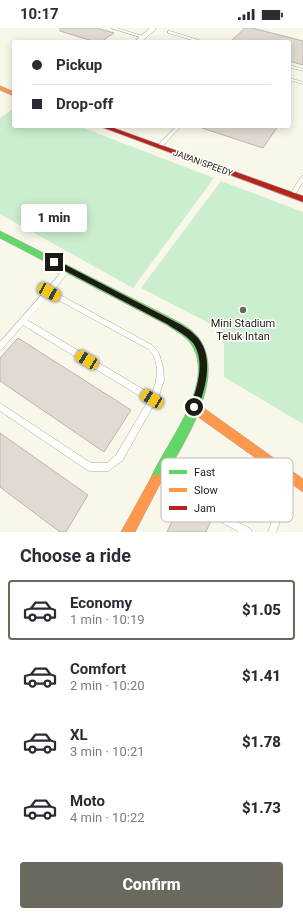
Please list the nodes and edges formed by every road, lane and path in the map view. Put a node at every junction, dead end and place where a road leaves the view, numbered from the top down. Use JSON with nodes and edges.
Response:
{"nodes":[{"id":1,"x":113,"y":28,"type":"edge"},
{"id":2,"x":154,"y":28,"type":"edge"},
{"id":3,"x":169,"y":32,"type":"dead end"},
{"id":4,"x":144,"y":37,"type":"junction"},
{"id":5,"x":140,"y":40,"type":"edge"},
{"id":6,"x":197,"y":40,"type":"edge"},
{"id":7,"x":291,"y":67,"type":"edge"},
{"id":8,"x":303,"y":70,"type":"edge"},
{"id":9,"x":291,"y":80,"type":"edge"},
{"id":10,"x":303,"y":83,"type":"edge"},
{"id":11,"x":0,"y":88,"type":"edge"},
{"id":12,"x":12,"y":93,"type":"edge"},
{"id":13,"x":107,"y":128,"type":"edge"},
{"id":14,"x":177,"y":128,"type":"edge"},
{"id":15,"x":159,"y":147,"type":"junction"},
{"id":16,"x":303,"y":178,"type":"edge"},
{"id":17,"x":292,"y":196,"type":"junction"},
{"id":18,"x":303,"y":199,"type":"edge"},
{"id":19,"x":0,"y":234,"type":"edge"},
{"id":20,"x":68,"y":269,"type":"junction"},
{"id":21,"x":49,"y":292,"type":"junction"},
{"id":22,"x":23,"y":321,"type":"junction"},
{"id":23,"x":0,"y":347,"type":"edge"},
{"id":24,"x":152,"y":399,"type":"junction"},
{"id":25,"x":0,"y":407,"type":"edge"},
{"id":26,"x":194,"y":407,"type":"junction"},
{"id":27,"x":168,"y":458,"type":"edge"},
{"id":28,"x":264,"y":458,"type":"edge"},
{"id":29,"x":161,"y":470,"type":"edge"},
{"id":30,"x":293,"y":479,"type":"edge"},
{"id":31,"x":303,"y":486,"type":"edge"},
{"id":32,"x":230,"y":522,"type":"edge"},
{"id":33,"x":276,"y":522,"type":"edge"},
{"id":34,"x":128,"y":532,"type":"edge"},
{"id":35,"x":248,"y":532,"type":"edge"},
{"id":36,"x":272,"y":532,"type":"edge"}],
"edges":[{"from":1,"to":4,"type":"lane"},
{"from":2,"to":4,"type":"street"},
{"from":3,"to":6,"type":"lane"},
{"from":4,"to":5,"type":"street"},
{"from":7,"to":8,"type":"lane"},
{"from":9,"to":10,"type":"lane"},
{"from":11,"to":12,"type":"street"},
{"from":13,"to":15,"type":"street","name":"JALAN SPEEDY"},
{"from":14,"to":15,"type":"lane"},
{"from":15,"to":17,"type":"street","name":"JALAN SPEEDY"},
{"from":16,"to":17,"type":"lane"},
{"from":17,"to":18,"type":"street","name":"JALAN SPEEDY"},
{"from":19,"to":20,"type":"street"},
{"from":20,"to":21,"type":"lane"},
{"from":20,"to":26,"type":"street"},
{"from":21,"to":22,"type":"lane"},
{"from":21,"to":24,"type":"lane"},
{"from":22,"to":23,"type":"lane"},
{"from":22,"to":24,"type":"lane"},
{"from":24,"to":25,"type":"lane"},
{"from":26,"to":27,"type":"street"},
{"from":26,"to":28,"type":"street"},
{"from":29,"to":34,"type":"street"},
{"from":30,"to":31,"type":"street"},
{"from":32,"to":35,"type":"lane"},
{"from":33,"to":36,"type":"lane"}]}
